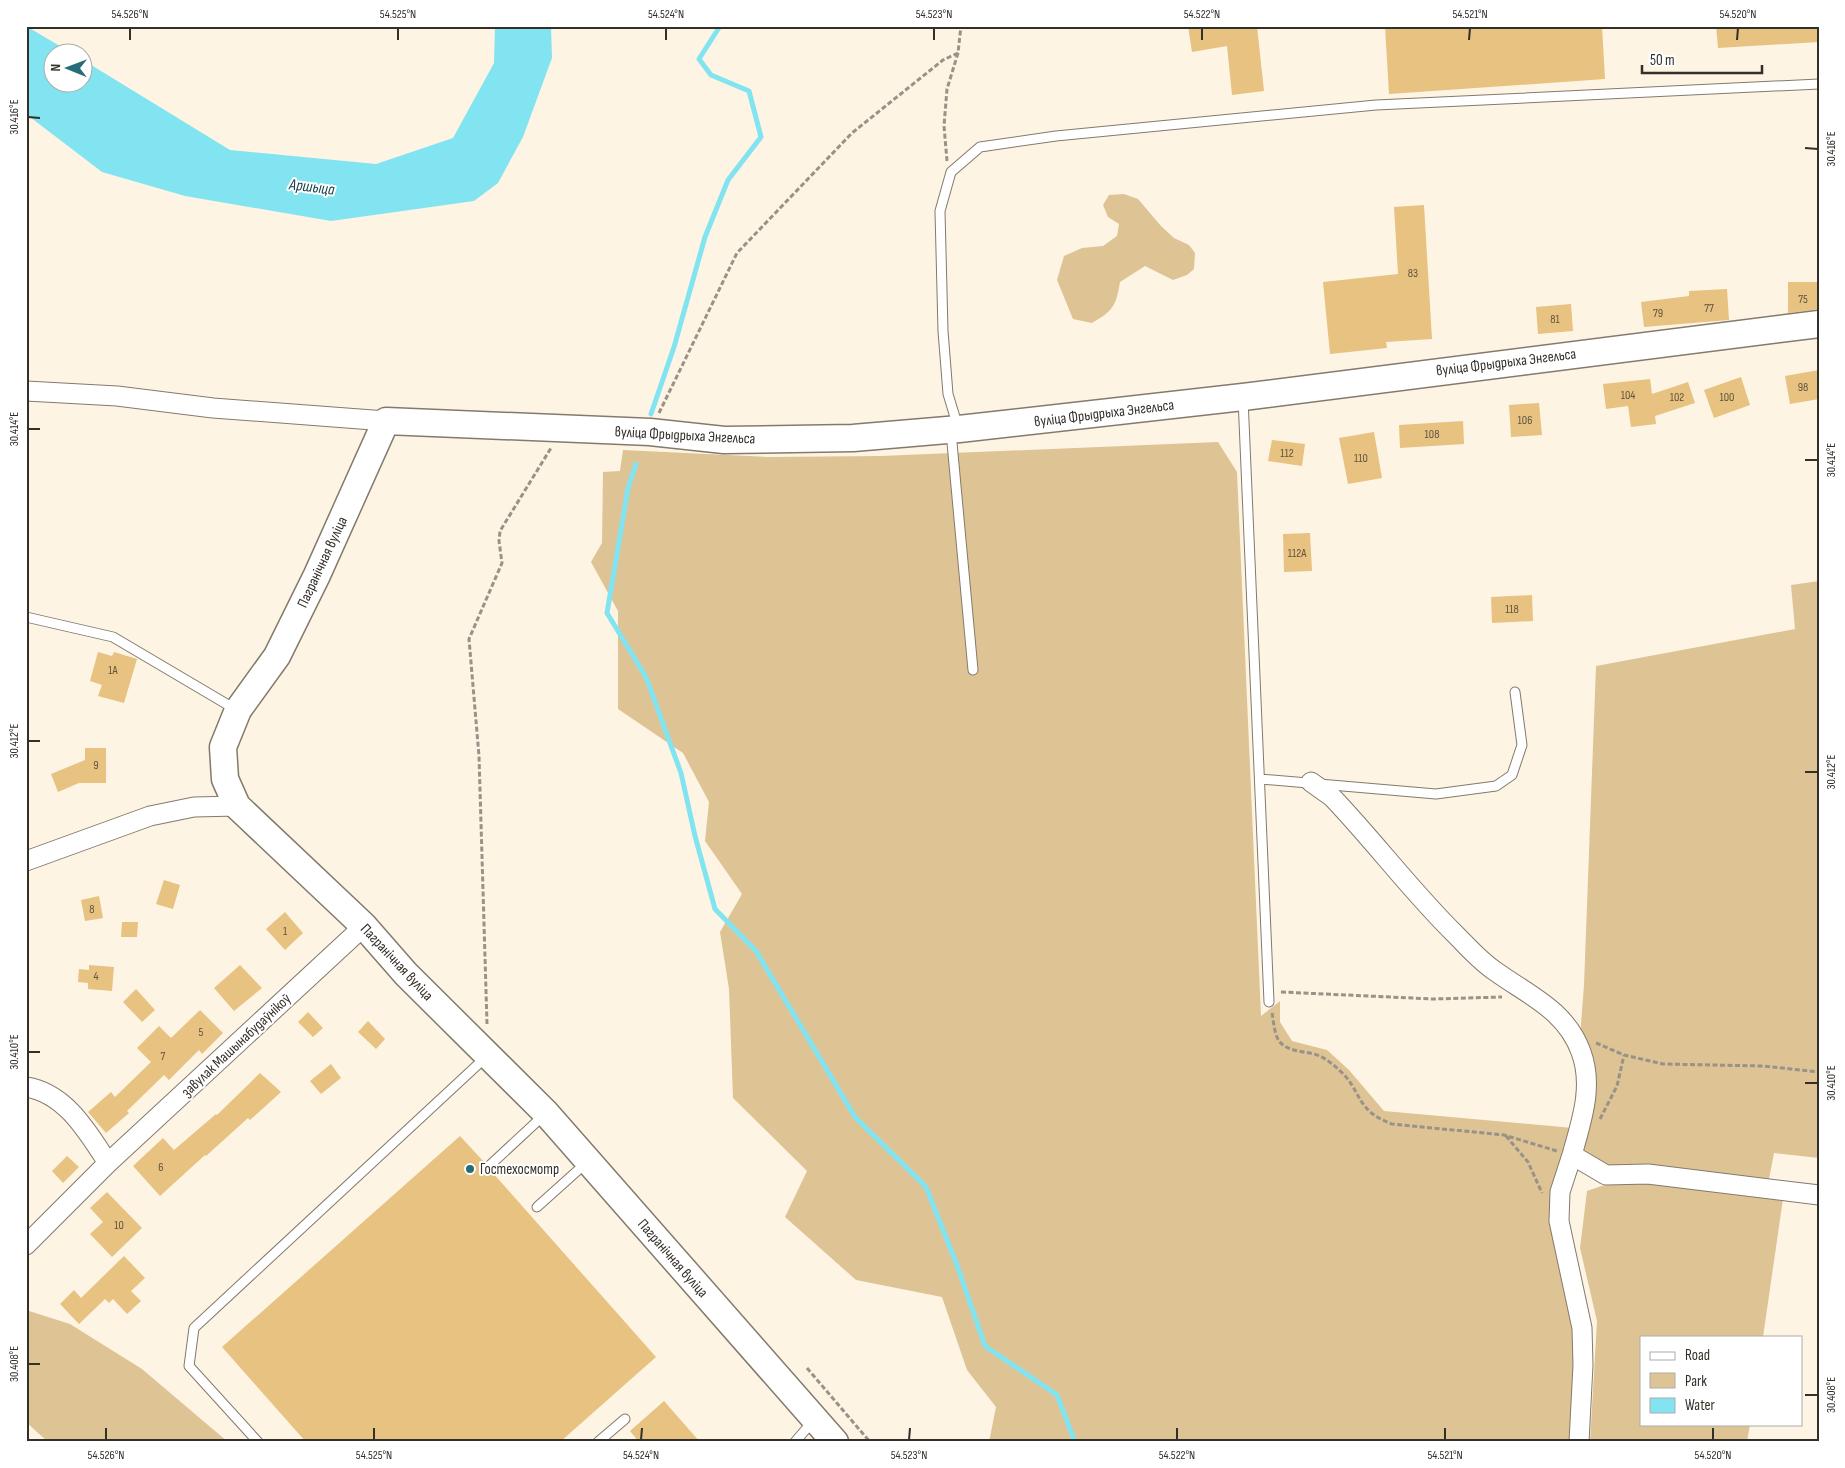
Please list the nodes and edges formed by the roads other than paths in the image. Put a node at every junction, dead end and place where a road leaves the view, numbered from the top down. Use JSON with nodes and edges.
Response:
{"nodes":[{"id":1,"x":1819,"y":84,"type":"edge"},
{"id":2,"x":1819,"y":324,"type":"edge"},
{"id":3,"x":26,"y":391,"type":"edge"},
{"id":4,"x":1243,"y":397,"type":"junction"},
{"id":5,"x":386,"y":421,"type":"junction"},
{"id":6,"x":954,"y":430,"type":"junction"},
{"id":7,"x":26,"y":617,"type":"edge"},
{"id":8,"x":973,"y":670,"type":"dead end"},
{"id":9,"x":1515,"y":692,"type":"dead end"},
{"id":10,"x":238,"y":710,"type":"junction"},
{"id":11,"x":1260,"y":779,"type":"junction"},
{"id":12,"x":1311,"y":782,"type":"junction"},
{"id":13,"x":237,"y":806,"type":"junction"},
{"id":14,"x":26,"y":861,"type":"edge"},
{"id":15,"x":364,"y":926,"type":"junction"},
{"id":16,"x":1270,"y":1002,"type":"road end"},
{"id":17,"x":488,"y":1055,"type":"junction"},
{"id":18,"x":26,"y":1087,"type":"edge"},
{"id":19,"x":546,"y":1113,"type":"junction"},
{"id":20,"x":1572,"y":1155,"type":"junction"},
{"id":21,"x":588,"y":1161,"type":"junction"},
{"id":22,"x":108,"y":1163,"type":"junction"},
{"id":23,"x":488,"y":1167,"type":"dead end"},
{"id":24,"x":1819,"y":1195,"type":"edge"},
{"id":25,"x":537,"y":1207,"type":"dead end"},
{"id":26,"x":26,"y":1246,"type":"edge"},
{"id":27,"x":625,"y":1419,"type":"dead end"},
{"id":28,"x":815,"y":1419,"type":"junction"},
{"id":29,"x":258,"y":1442,"type":"edge"},
{"id":30,"x":598,"y":1442,"type":"edge"},
{"id":31,"x":795,"y":1442,"type":"edge"},
{"id":32,"x":834,"y":1442,"type":"edge"},
{"id":33,"x":1579,"y":1442,"type":"edge"}],
"edges":[{"from":1,"to":6,"type":"lane"},
{"from":2,"to":4,"type":"street","name":"вуліца Фрыдрыха Энгельса"},
{"from":3,"to":5,"type":"street"},
{"from":4,"to":6,"type":"street","name":"вуліца Фрыдрыха Энгельса"},
{"from":4,"to":11,"type":"lane"},
{"from":5,"to":6,"type":"street","name":"вуліца Фрыдрыха Энгельса"},
{"from":5,"to":10,"type":"street","name":"Пагранічная вуліца"},
{"from":6,"to":8,"type":"lane"},
{"from":7,"to":10,"type":"lane"},
{"from":9,"to":12,"type":"lane"},
{"from":10,"to":13,"type":"street","name":"Пагранічная вуліца"},
{"from":11,"to":12,"type":"lane"},
{"from":11,"to":16,"type":"lane"},
{"from":12,"to":20,"type":"street"},
{"from":13,"to":14,"type":"street"},
{"from":13,"to":15,"type":"street","name":"Пагранічная вуліца"},
{"from":15,"to":17,"type":"street","name":"Пагранічная вуліца"},
{"from":15,"to":22,"type":"street","name":"завулак Машынабудаўнікоў"},
{"from":17,"to":19,"type":"street","name":"Пагранічная вуліца"},
{"from":17,"to":29,"type":"lane"},
{"from":18,"to":22,"type":"street"},
{"from":19,"to":21,"type":"street","name":"Пагранічная вуліца"},
{"from":19,"to":23,"type":"lane"},
{"from":20,"to":24,"type":"street"},
{"from":20,"to":33,"type":"street"},
{"from":21,"to":25,"type":"lane"},
{"from":21,"to":28,"type":"street","name":"Пагранічная вуліца"},
{"from":22,"to":26,"type":"street","name":"завулак Машынабудаўнікоў"},
{"from":27,"to":30,"type":"lane"},
{"from":28,"to":31,"type":"lane"},
{"from":28,"to":32,"type":"street","name":"Пагранічная вуліца"}]}
